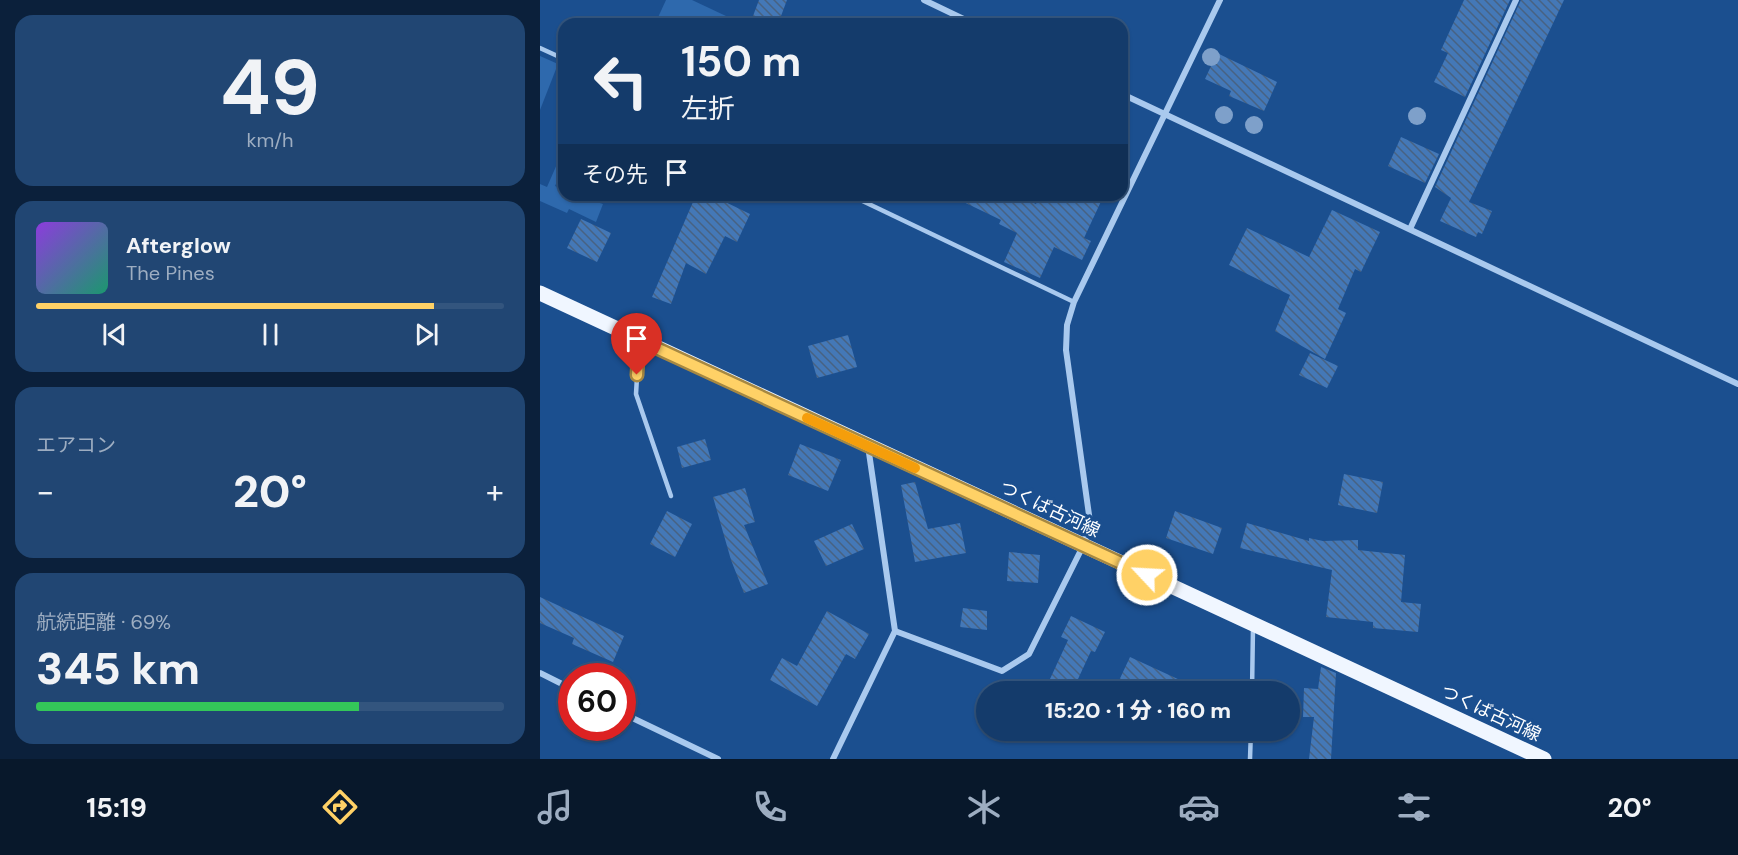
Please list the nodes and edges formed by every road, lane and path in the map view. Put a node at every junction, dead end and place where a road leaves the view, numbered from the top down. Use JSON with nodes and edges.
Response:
{"nodes":[{"id":1,"x":924,"y":0,"type":"edge"},
{"id":2,"x":1220,"y":0,"type":"edge"},
{"id":3,"x":1516,"y":0,"type":"edge"},
{"id":4,"x":962,"y":18,"type":"edge"},
{"id":5,"x":540,"y":48,"type":"edge"},
{"id":6,"x":558,"y":56,"type":"edge"},
{"id":7,"x":1128,"y":97,"type":"edge"},
{"id":8,"x":1166,"y":115,"type":"junction"},
{"id":9,"x":1128,"y":192,"type":"edge"},
{"id":10,"x":863,"y":201,"type":"edge"},
{"id":11,"x":1124,"y":201,"type":"edge"},
{"id":12,"x":1410,"y":229,"type":"junction"},
{"id":13,"x":540,"y":293,"type":"edge"},
{"id":14,"x":1074,"y":302,"type":"junction"},
{"id":15,"x":639,"y":340,"type":"junction"},
{"id":16,"x":1738,"y":384,"type":"edge"},
{"id":17,"x":868,"y":446,"type":"junction"},
{"id":18,"x":671,"y":496,"type":"dead end"},
{"id":19,"x":1083,"y":546,"type":"junction"},
{"id":20,"x":1253,"y":624,"type":"junction"},
{"id":21,"x":896,"y":631,"type":"junction"},
{"id":22,"x":540,"y":674,"type":"edge"},
{"id":23,"x":1252,"y":681,"type":"edge"},
{"id":24,"x":558,"y":682,"type":"edge"},
{"id":25,"x":636,"y":720,"type":"edge"},
{"id":26,"x":1251,"y":741,"type":"edge"},
{"id":27,"x":718,"y":759,"type":"edge"},
{"id":28,"x":832,"y":759,"type":"edge"},
{"id":29,"x":1250,"y":759,"type":"edge"},
{"id":30,"x":1544,"y":759,"type":"edge"}],
"edges":[{"from":1,"to":4,"type":"street"},
{"from":2,"to":8,"type":"street"},
{"from":3,"to":12,"type":"street"},
{"from":5,"to":6,"type":"lane"},
{"from":7,"to":8,"type":"street"},
{"from":8,"to":9,"type":"street"},
{"from":8,"to":12,"type":"street"},
{"from":10,"to":14,"type":"lane"},
{"from":11,"to":14,"type":"street"},
{"from":12,"to":16,"type":"street"},
{"from":13,"to":15,"type":"main road","name":"つくば古河線"},
{"from":14,"to":19,"type":"street"},
{"from":15,"to":17,"type":"main road","name":"つくば古河線"},
{"from":15,"to":18,"type":"lane"},
{"from":17,"to":19,"type":"main road","name":"つくば古河線"},
{"from":17,"to":21,"type":"street"},
{"from":19,"to":20,"type":"main road","name":"つくば古河線"},
{"from":19,"to":21,"type":"street"},
{"from":20,"to":23,"type":"lane"},
{"from":20,"to":30,"type":"main road","name":"つくば古河線"},
{"from":21,"to":28,"type":"street"},
{"from":22,"to":24,"type":"street"},
{"from":25,"to":27,"type":"street"},
{"from":26,"to":29,"type":"lane"}]}
